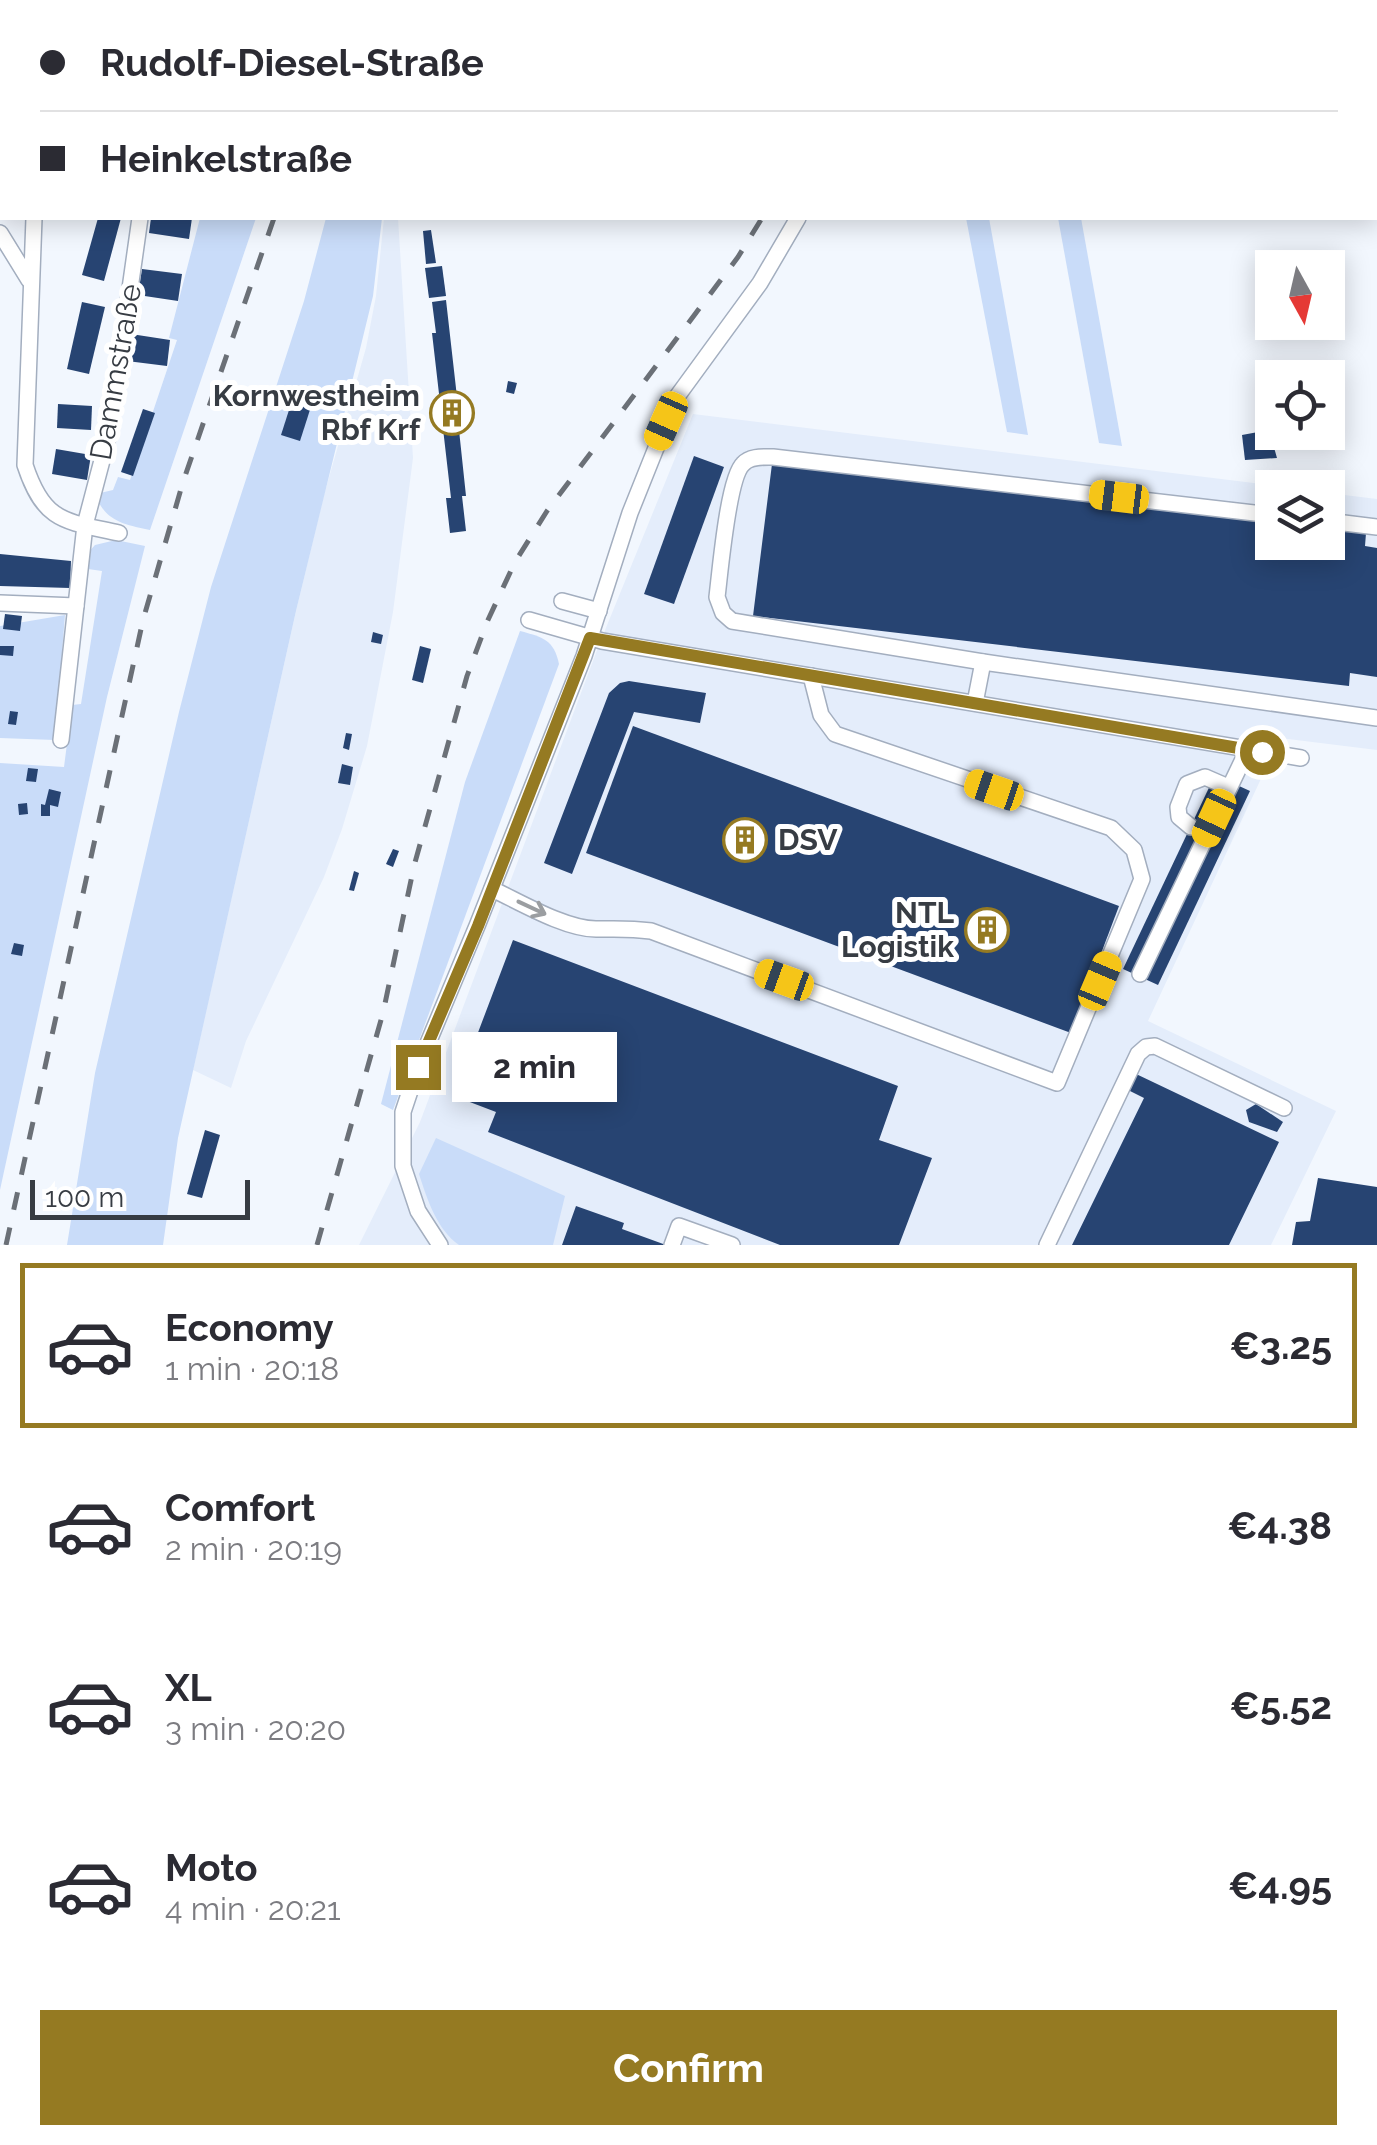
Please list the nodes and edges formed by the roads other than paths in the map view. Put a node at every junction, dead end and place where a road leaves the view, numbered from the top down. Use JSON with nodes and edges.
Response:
{"nodes":[{"id":1,"x":34,"y":220,"type":"edge"},
{"id":2,"x":140,"y":220,"type":"edge"},
{"id":3,"x":797,"y":220,"type":"edge"},
{"id":4,"x":0,"y":233,"type":"edge"},
{"id":5,"x":31,"y":284,"type":"junction"},
{"id":6,"x":1255,"y":513,"type":"edge"},
{"id":7,"x":1345,"y":523,"type":"edge"},
{"id":8,"x":85,"y":525,"type":"junction"},
{"id":9,"x":1377,"y":527,"type":"edge"},
{"id":10,"x":119,"y":533,"type":"dead end"},
{"id":11,"x":562,"y":601,"type":"dead end"},
{"id":12,"x":0,"y":603,"type":"edge"},
{"id":13,"x":76,"y":606,"type":"junction"},
{"id":14,"x":599,"y":611,"type":"junction"},
{"id":15,"x":529,"y":620,"type":"dead end"},
{"id":16,"x":590,"y":638,"type":"junction"},
{"id":17,"x":983,"y":662,"type":"junction"},
{"id":18,"x":811,"y":676,"type":"junction"},
{"id":19,"x":975,"y":704,"type":"junction"},
{"id":20,"x":1377,"y":718,"type":"edge"},
{"id":21,"x":61,"y":740,"type":"dead end"},
{"id":22,"x":1248,"y":749,"type":"junction"},
{"id":23,"x":1301,"y":758,"type":"dead end"},
{"id":24,"x":1228,"y":787,"type":"junction"},
{"id":25,"x":1191,"y":826,"type":"dead end"},
{"id":26,"x":492,"y":889,"type":"junction"},
{"id":27,"x":1140,"y":974,"type":"dead end"},
{"id":28,"x":1284,"y":1108,"type":"dead end"},
{"id":29,"x":440,"y":1245,"type":"edge"},
{"id":30,"x":672,"y":1245,"type":"edge"},
{"id":31,"x":732,"y":1245,"type":"edge"},
{"id":32,"x":1047,"y":1245,"type":"edge"}],
"edges":[{"from":1,"to":5,"type":"street"},
{"from":2,"to":8,"type":"street","name":"Dammstraße"},
{"from":3,"to":14,"type":"street"},
{"from":4,"to":5,"type":"street"},
{"from":5,"to":8,"type":"street"},
{"from":6,"to":17,"type":"street"},
{"from":7,"to":9,"type":"street"},
{"from":8,"to":10,"type":"street"},
{"from":8,"to":13,"type":"street","name":"Dammstraße"},
{"from":11,"to":14,"type":"street"},
{"from":12,"to":13,"type":"street"},
{"from":13,"to":21,"type":"street","name":"Dammstraße"},
{"from":14,"to":16,"type":"street"},
{"from":15,"to":16,"type":"street"},
{"from":16,"to":18,"type":"street"},
{"from":16,"to":26,"type":"street"},
{"from":17,"to":19,"type":"street"},
{"from":17,"to":20,"type":"street"},
{"from":18,"to":19,"type":"street"},
{"from":26,"to":18,"type":"street","one_way":true},
{"from":19,"to":22,"type":"street"},
{"from":22,"to":23,"type":"street"},
{"from":22,"to":24,"type":"street"},
{"from":24,"to":25,"type":"street"},
{"from":24,"to":27,"type":"street"},
{"from":26,"to":29,"type":"street"},
{"from":28,"to":32,"type":"street"},
{"from":30,"to":31,"type":"street"}]}
